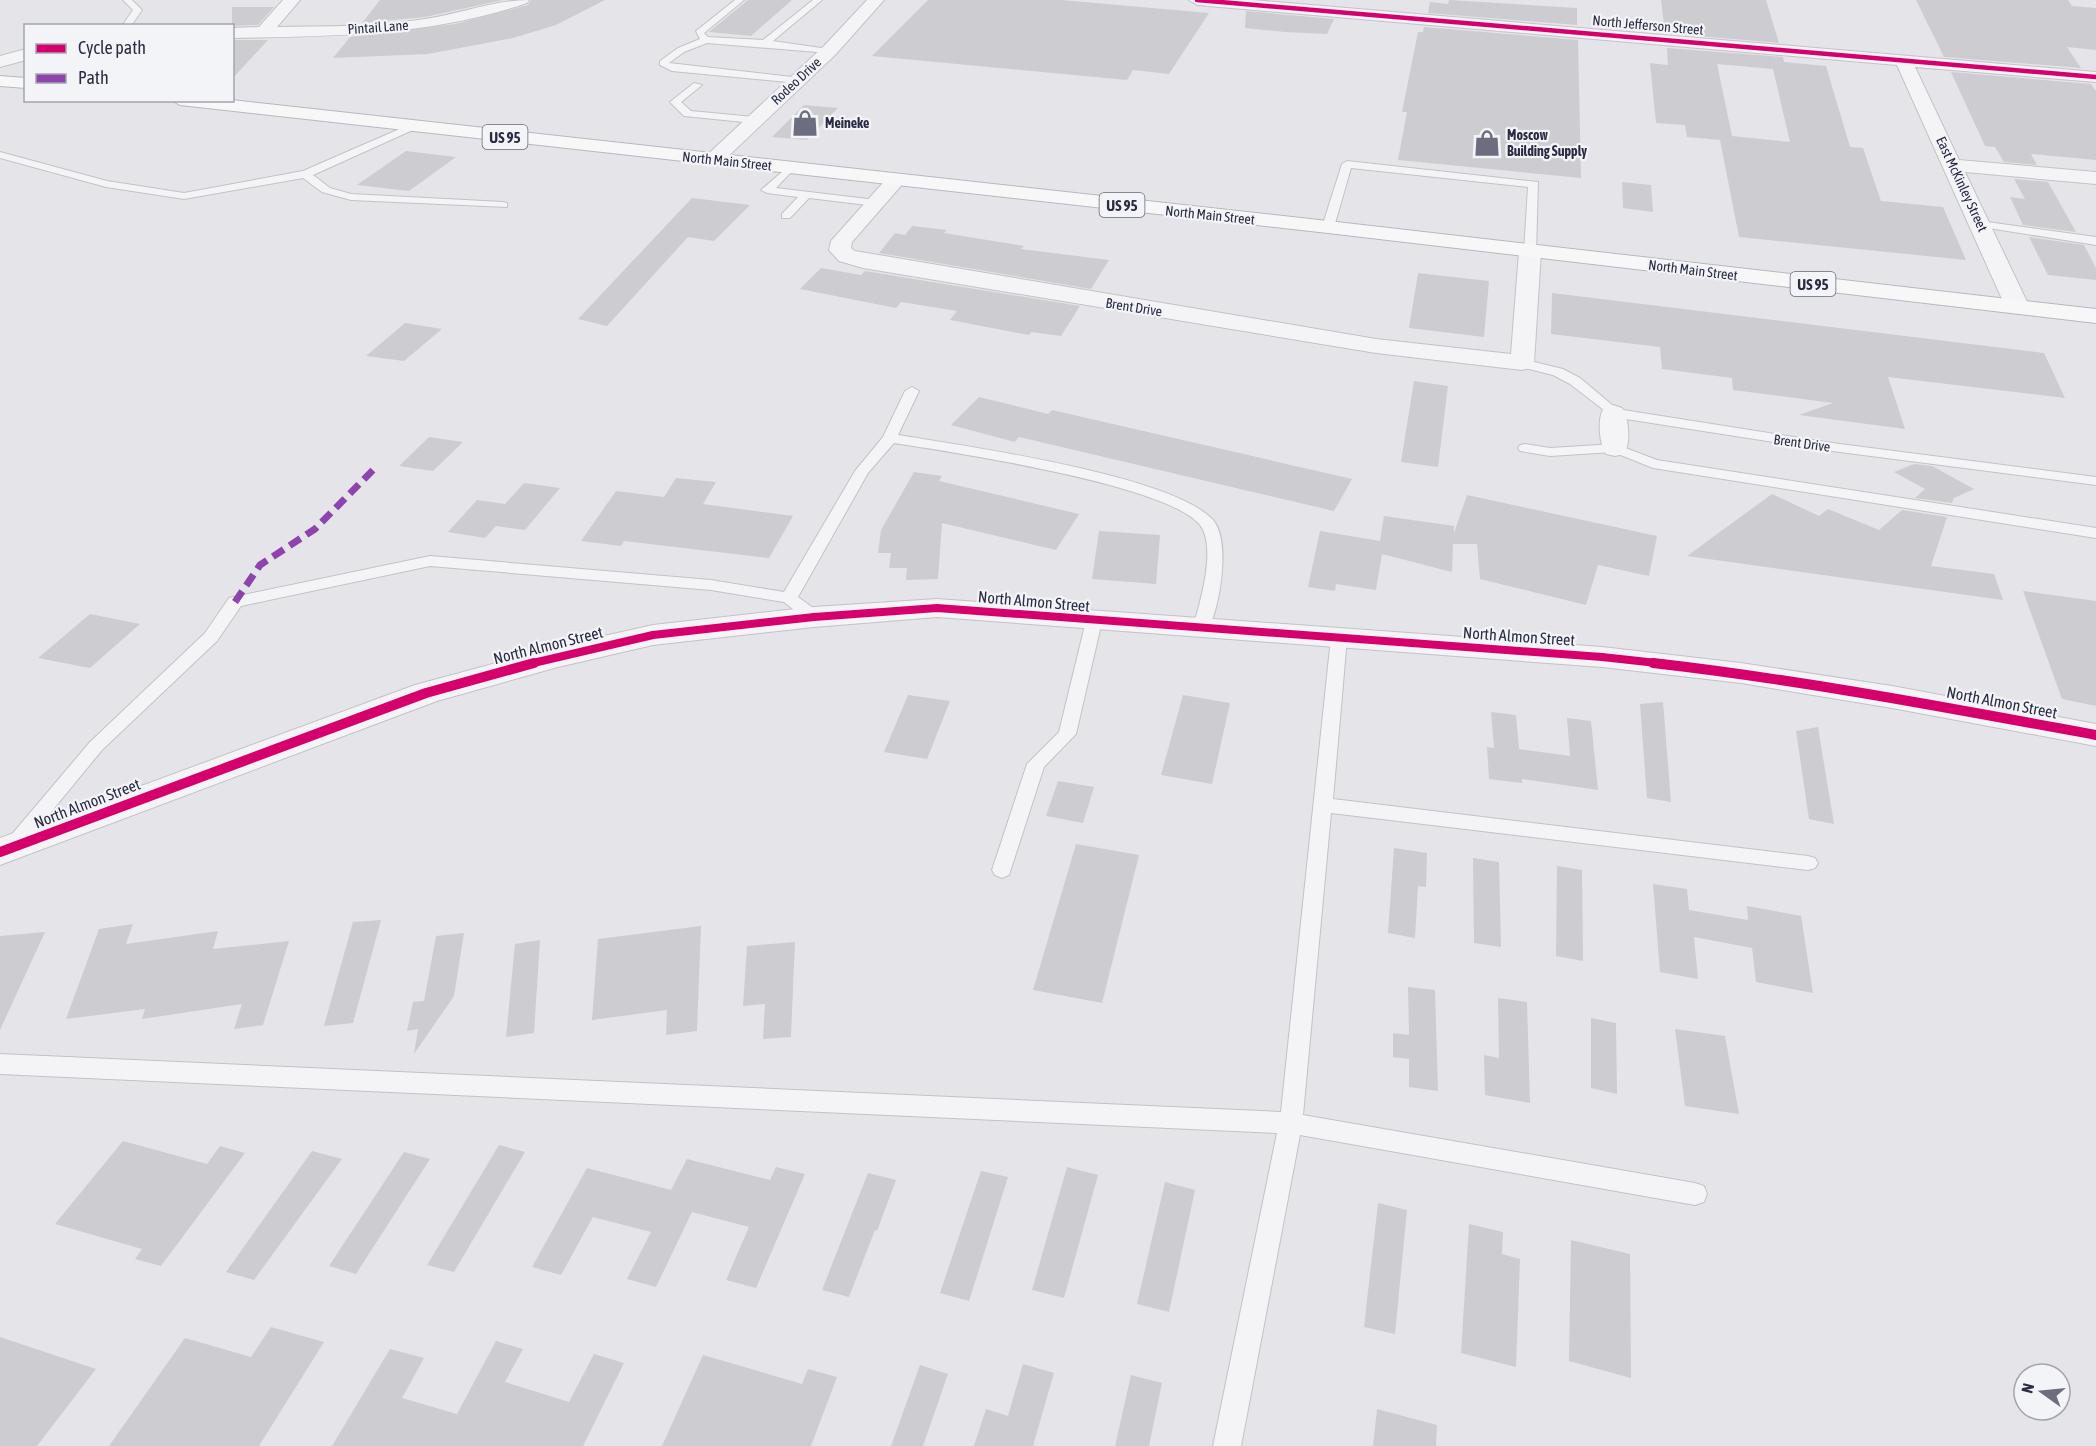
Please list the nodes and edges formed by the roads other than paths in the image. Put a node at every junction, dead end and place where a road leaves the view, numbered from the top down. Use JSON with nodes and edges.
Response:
{"nodes":[{"id":1,"x":127,"y":0,"type":"edge"},
{"id":2,"x":292,"y":0,"type":"edge"},
{"id":3,"x":521,"y":0,"type":"edge"},
{"id":4,"x":740,"y":0,"type":"edge"},
{"id":5,"x":818,"y":0,"type":"edge"},
{"id":6,"x":876,"y":0,"type":"edge"},
{"id":7,"x":1197,"y":0,"type":"edge"},
{"id":8,"x":1204,"y":0,"type":"edge"},
{"id":9,"x":1381,"y":8,"type":"edge"},
{"id":10,"x":128,"y":24,"type":"edge"},
{"id":11,"x":264,"y":32,"type":"junction"},
{"id":12,"x":234,"y":33,"type":"edge"},
{"id":13,"x":705,"y":39,"type":"junction"},
{"id":14,"x":765,"y":43,"type":"junction"},
{"id":15,"x":830,"y":50,"type":"junction"},
{"id":16,"x":24,"y":55,"type":"edge"},
{"id":17,"x":1904,"y":61,"type":"junction"},
{"id":18,"x":0,"y":62,"type":"edge"},
{"id":19,"x":2096,"y":77,"type":"edge"},
{"id":20,"x":798,"y":80,"type":"junction"},
{"id":21,"x":0,"y":81,"type":"edge"},
{"id":22,"x":24,"y":83,"type":"edge"},
{"id":23,"x":697,"y":85,"type":"dead end"},
{"id":24,"x":197,"y":102,"type":"edge"},
{"id":25,"x":754,"y":120,"type":"junction"},
{"id":26,"x":411,"y":127,"type":"junction"},
{"id":27,"x":0,"y":155,"type":"edge"},
{"id":28,"x":714,"y":159,"type":"junction"},
{"id":29,"x":1954,"y":165,"type":"junction"},
{"id":30,"x":790,"y":168,"type":"junction"},
{"id":31,"x":306,"y":174,"type":"junction"},
{"id":32,"x":2096,"y":178,"type":"edge"},
{"id":33,"x":896,"y":180,"type":"junction"},
{"id":34,"x":806,"y":195,"type":"junction"},
{"id":35,"x":876,"y":203,"type":"junction"},
{"id":36,"x":503,"y":205,"type":"dead end"},
{"id":37,"x":786,"y":216,"type":"dead end"},
{"id":38,"x":1980,"y":224,"type":"junction"},
{"id":39,"x":1328,"y":227,"type":"junction"},
{"id":40,"x":2096,"y":241,"type":"edge"},
{"id":41,"x":1530,"y":252,"type":"junction"},
{"id":42,"x":2018,"y":308,"type":"junction"},
{"id":43,"x":2096,"y":316,"type":"edge"},
{"id":44,"x":1522,"y":363,"type":"junction"},
{"id":45,"x":912,"y":391,"type":"dead end"},
{"id":46,"x":1613,"y":413,"type":"junction"},
{"id":47,"x":890,"y":438,"type":"junction"},
{"id":48,"x":1526,"y":448,"type":"dead end"},
{"id":49,"x":1615,"y":448,"type":"junction"},
{"id":50,"x":2096,"y":481,"type":"edge"},
{"id":51,"x":2096,"y":533,"type":"edge"},
{"id":52,"x":789,"y":598,"type":"junction"},
{"id":53,"x":814,"y":617,"type":"junction"},
{"id":54,"x":1094,"y":621,"type":"junction"},
{"id":55,"x":1201,"y":627,"type":"junction"},
{"id":56,"x":1339,"y":638,"type":"junction"},
{"id":57,"x":2096,"y":735,"type":"edge"},
{"id":58,"x":1321,"y":805,"type":"junction"},
{"id":59,"x":5,"y":850,"type":"edge"},
{"id":60,"x":1808,"y":863,"type":"dead end"},
{"id":61,"x":1002,"y":870,"type":"dead end"},
{"id":62,"x":0,"y":1064,"type":"edge"},
{"id":63,"x":1291,"y":1123,"type":"junction"},
{"id":64,"x":1695,"y":1194,"type":"dead end"},
{"id":65,"x":1227,"y":1446,"type":"edge"}],
"edges":[{"from":1,"to":10,"type":"lane"},
{"from":2,"to":11,"type":"street"},
{"from":3,"to":11,"type":"street","name":"Pintail Lane"},
{"from":4,"to":13,"type":"lane"},
{"from":5,"to":14,"type":"lane"},
{"from":6,"to":15,"type":"street","name":"Rodeo Drive"},
{"from":7,"to":8,"type":"street","name":"North Jefferson Street"},
{"from":8,"to":9,"type":"street","name":"North Jefferson Street"},
{"from":9,"to":17,"type":"street","name":"North Jefferson Street"},
{"from":11,"to":12,"type":"street","name":"Pintail Lane"},
{"from":13,"to":14,"type":"lane"},
{"from":13,"to":20,"type":"lane"},
{"from":14,"to":15,"type":"lane"},
{"from":15,"to":20,"type":"street","name":"Rodeo Drive"},
{"from":16,"to":18,"type":"street"},
{"from":17,"to":19,"type":"street","name":"North Jefferson Street"},
{"from":17,"to":29,"type":"street","name":"East McKinley Street"},
{"from":20,"to":25,"type":"street","name":"Rodeo Drive"},
{"from":21,"to":22,"type":"highway"},
{"from":23,"to":25,"type":"lane"},
{"from":24,"to":26,"type":"highway","name":"North Main Street","number":"US 95"},
{"from":25,"to":28,"type":"street","name":"Rodeo Drive"},
{"from":26,"to":28,"type":"highway","name":"North Main Street","number":"US 95"},
{"from":26,"to":31,"type":"lane"},
{"from":27,"to":31,"type":"lane"},
{"from":28,"to":30,"type":"highway","name":"North Main Street","number":"US 95"},
{"from":29,"to":32,"type":"street"},
{"from":29,"to":38,"type":"street","name":"East McKinley Street"},
{"from":30,"to":33,"type":"highway","name":"North Main Street","number":"US 95"},
{"from":30,"to":34,"type":"lane"},
{"from":31,"to":36,"type":"lane"},
{"from":33,"to":35,"type":"street","name":"Brent Drive"},
{"from":33,"to":39,"type":"highway","name":"North Main Street","number":"US 95"},
{"from":34,"to":35,"type":"lane"},
{"from":34,"to":37,"type":"lane"},
{"from":35,"to":44,"type":"street","name":"Brent Drive"},
{"from":38,"to":40,"type":"lane"},
{"from":38,"to":42,"type":"street","name":"East McKinley Street"},
{"from":39,"to":41,"type":"highway","name":"North Main Street","number":"US 95"},
{"from":39,"to":41,"type":"lane"},
{"from":41,"to":42,"type":"highway","name":"North Main Street","number":"US 95"},
{"from":41,"to":44,"type":"street"},
{"from":42,"to":43,"type":"highway","name":"North Main Street","number":"US 95"},
{"from":44,"to":46,"type":"lane","name":"Brent Drive"},
{"from":45,"to":47,"type":"lane"},
{"from":46,"to":49,"type":"street"},
{"from":46,"to":50,"type":"lane","name":"Brent Drive"},
{"from":47,"to":52,"type":"lane"},
{"from":47,"to":55,"type":"lane"},
{"from":48,"to":49,"type":"lane"},
{"from":49,"to":51,"type":"lane"},
{"from":52,"to":53,"type":"lane"},
{"from":52,"to":59,"type":"lane"},
{"from":53,"to":54,"type":"street","name":"North Almon Street"},
{"from":53,"to":59,"type":"street","name":"North Almon Street"},
{"from":54,"to":55,"type":"street","name":"North Almon Street"},
{"from":54,"to":61,"type":"lane"},
{"from":55,"to":56,"type":"street","name":"North Almon Street"},
{"from":56,"to":57,"type":"street","name":"North Almon Street"},
{"from":56,"to":58,"type":"lane"},
{"from":58,"to":60,"type":"lane"},
{"from":58,"to":63,"type":"lane"},
{"from":62,"to":63,"type":"lane"},
{"from":63,"to":64,"type":"lane"},
{"from":63,"to":65,"type":"lane"}]}
